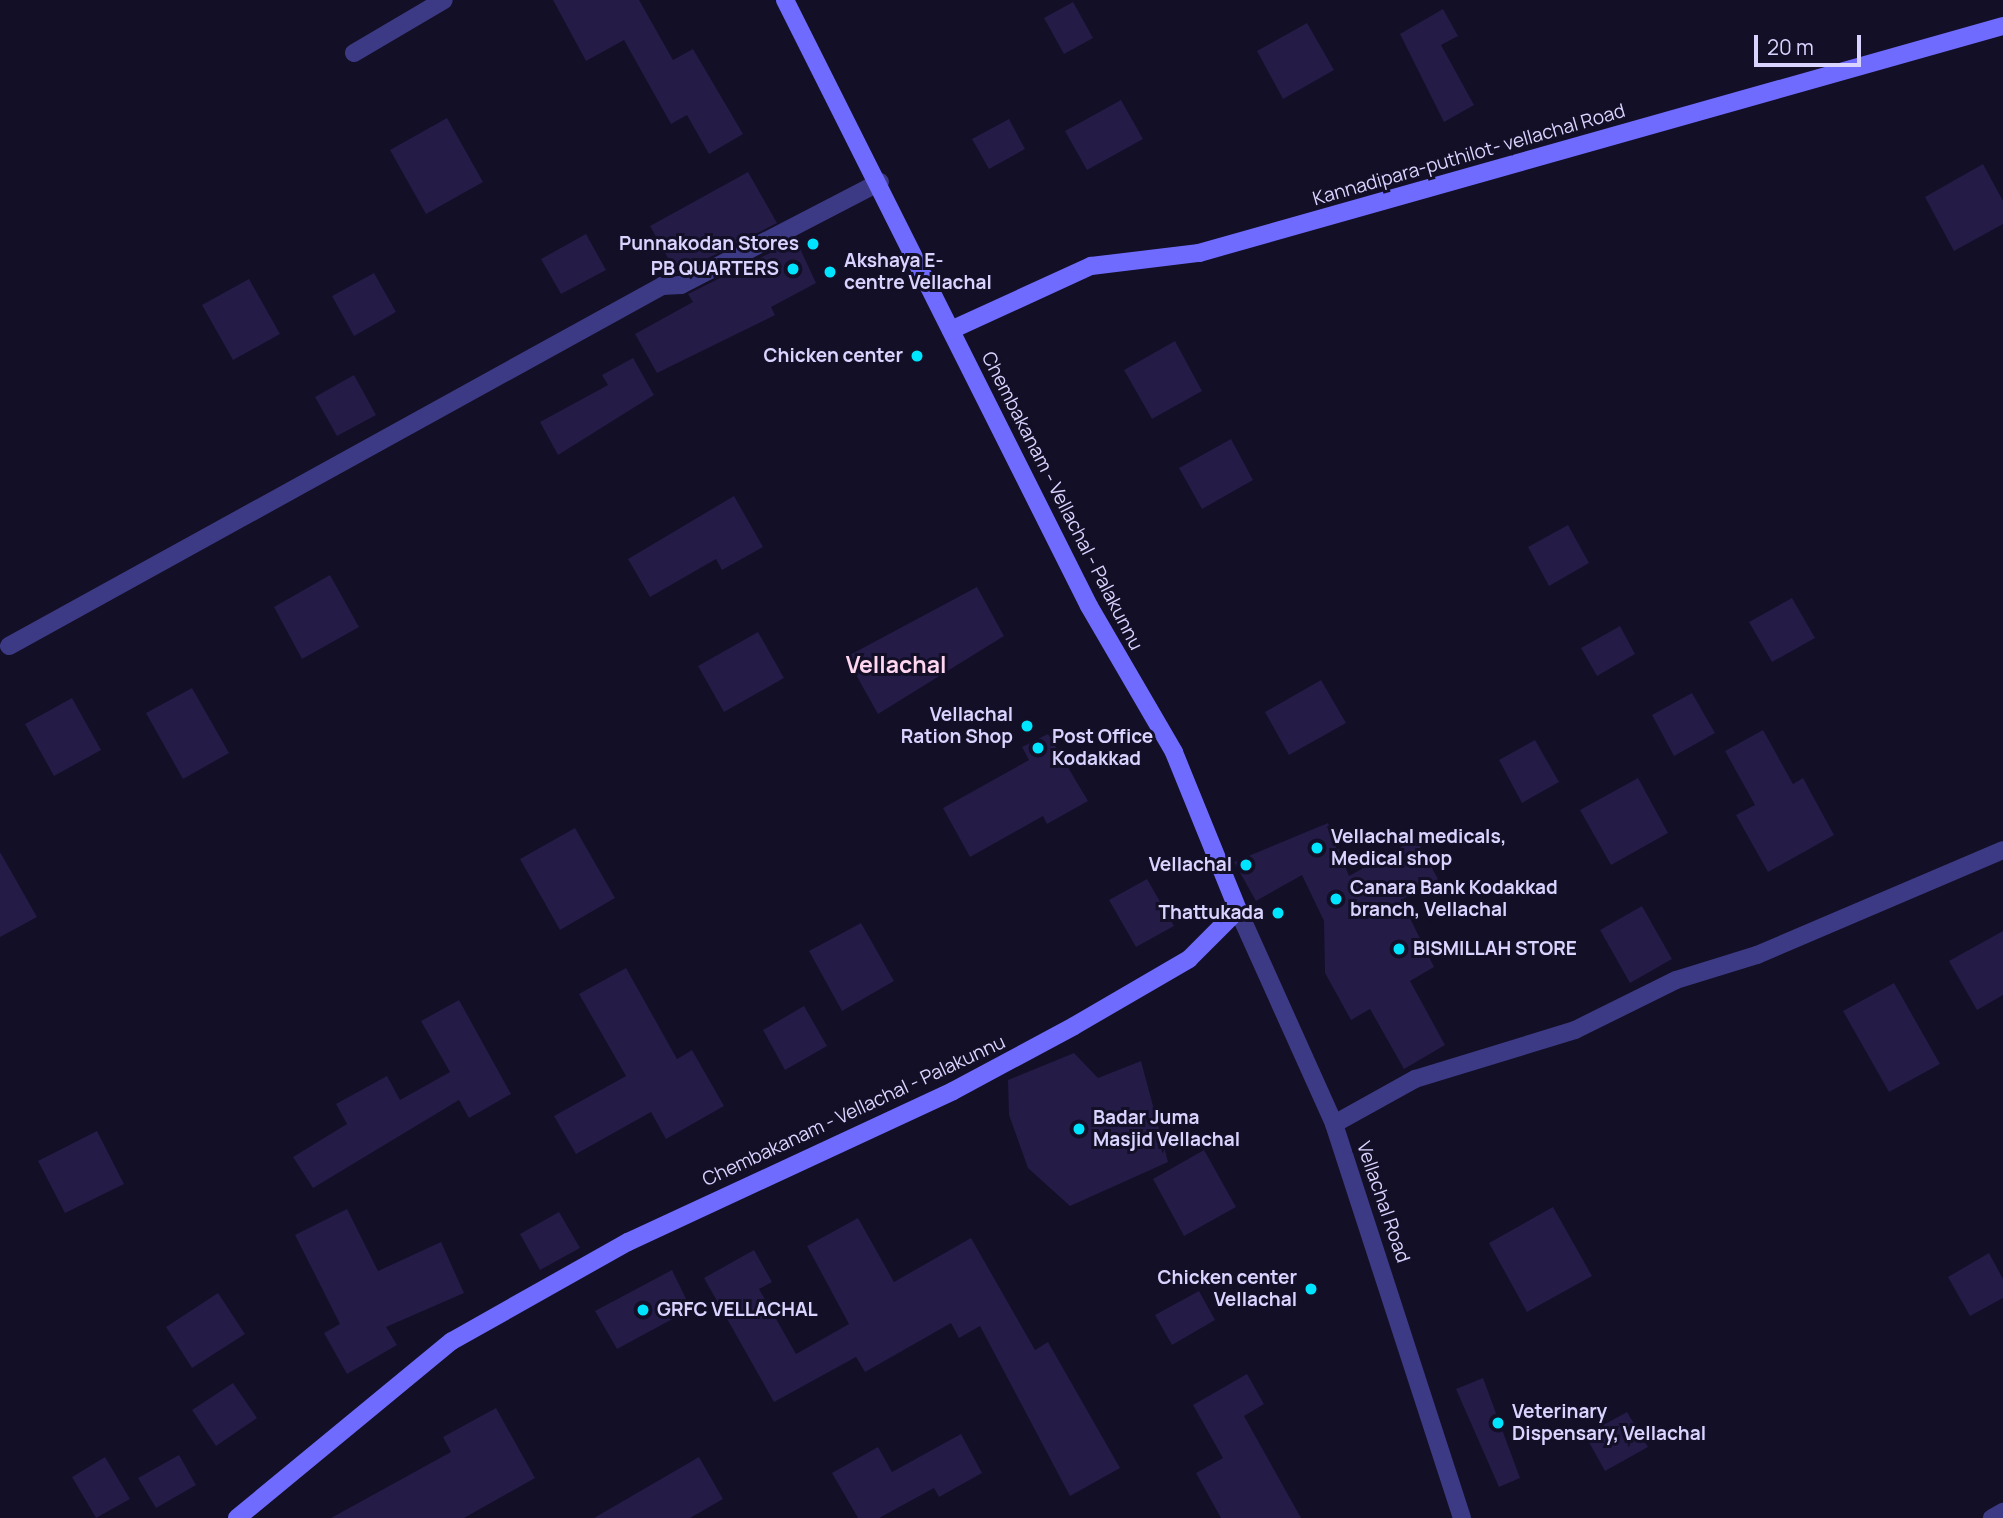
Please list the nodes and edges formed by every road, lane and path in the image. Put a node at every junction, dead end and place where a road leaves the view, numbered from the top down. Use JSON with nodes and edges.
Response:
{"nodes":[{"id":1,"x":444,"y":0,"type":"edge"},
{"id":2,"x":785,"y":0,"type":"edge"},
{"id":3,"x":2003,"y":26,"type":"edge"},
{"id":4,"x":354,"y":53,"type":"dead end"},
{"id":5,"x":880,"y":182,"type":"junction"},
{"id":6,"x":951,"y":330,"type":"junction"},
{"id":7,"x":9,"y":646,"type":"dead end"},
{"id":8,"x":2003,"y":850,"type":"edge"},
{"id":9,"x":1238,"y":910,"type":"junction"},
{"id":10,"x":1334,"y":1124,"type":"junction"},
{"id":11,"x":2003,"y":1512,"type":"edge"},
{"id":12,"x":237,"y":1518,"type":"edge"},
{"id":13,"x":1462,"y":1518,"type":"edge"},
{"id":14,"x":1992,"y":1518,"type":"edge"}],
"edges":[{"from":1,"to":4,"type":"street"},
{"from":2,"to":5,"type":"main road","name":"Chembakanam - Vellachal - Palakunnu"},
{"from":3,"to":6,"type":"main road","name":"Kannadipara-puthilot- vellachal Road"},
{"from":5,"to":6,"type":"main road","name":"Chembakanam - Vellachal - Palakunnu"},
{"from":5,"to":7,"type":"street"},
{"from":6,"to":9,"type":"main road","name":"Chembakanam - Vellachal - Palakunnu"},
{"from":8,"to":10,"type":"street"},
{"from":9,"to":10,"type":"street","name":"Vellachal Road"},
{"from":9,"to":12,"type":"main road","name":"Chembakanam - Vellachal - Palakunnu"},
{"from":10,"to":13,"type":"street","name":"Vellachal Road"},
{"from":11,"to":14,"type":"street"}]}
